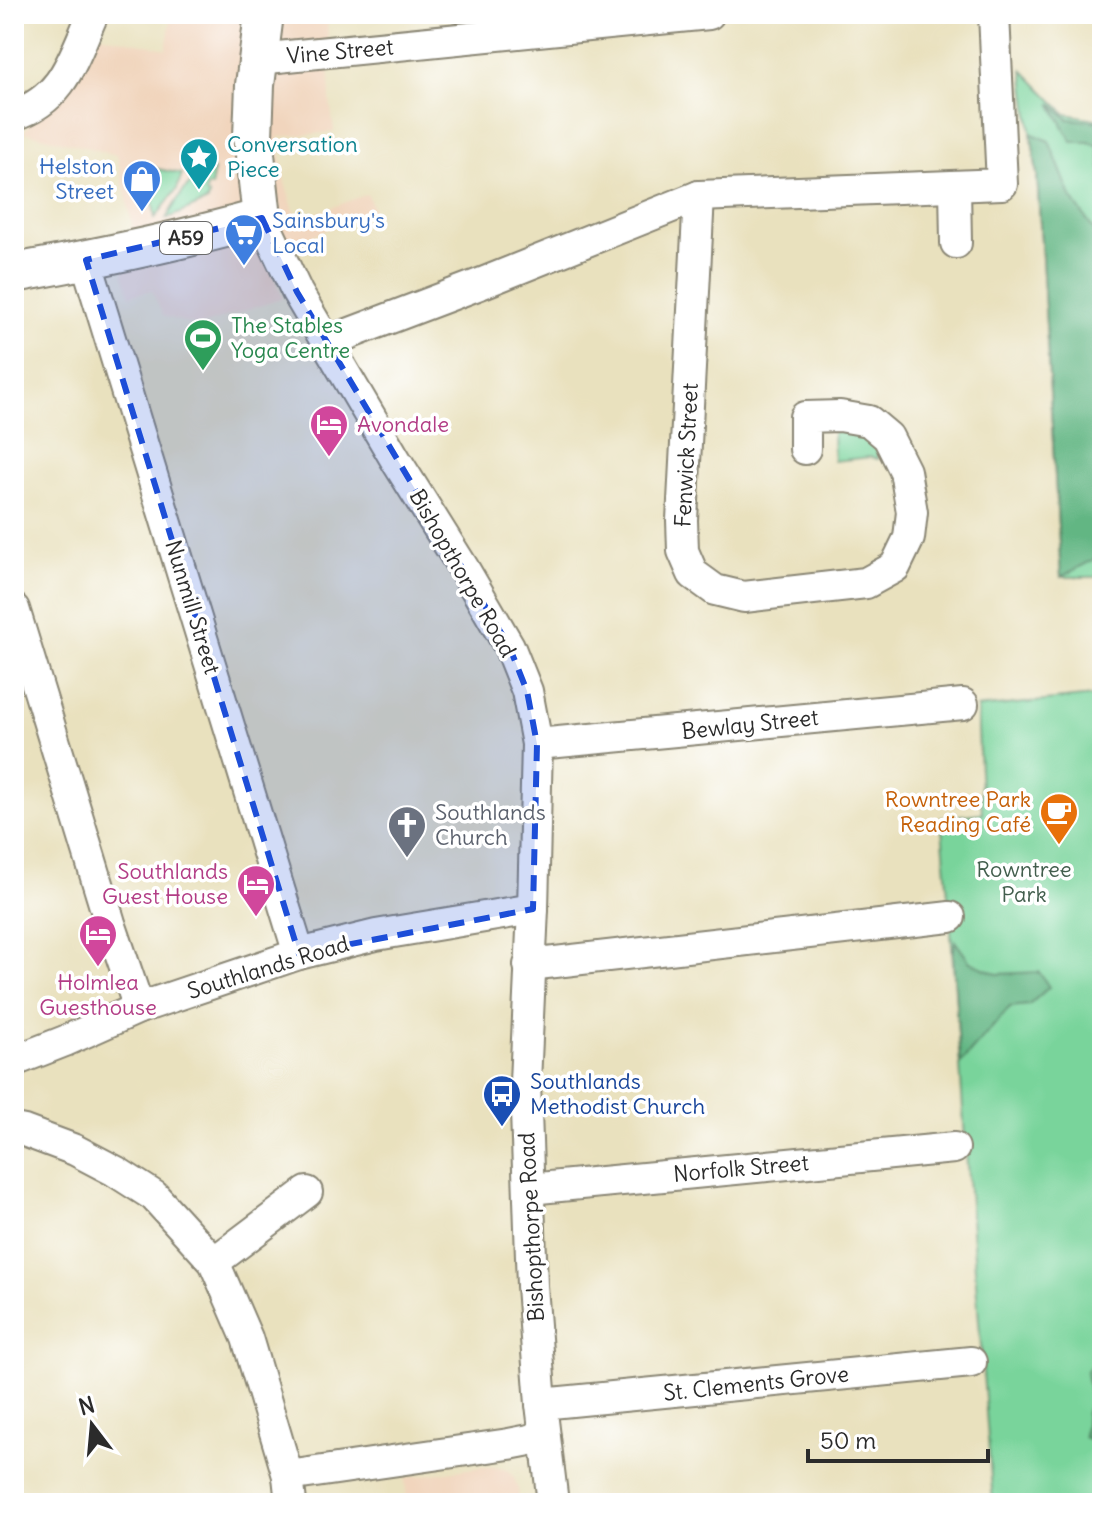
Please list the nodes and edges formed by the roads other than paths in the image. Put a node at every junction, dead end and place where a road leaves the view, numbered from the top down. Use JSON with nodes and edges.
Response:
{"nodes":[{"id":1,"x":93,"y":14,"type":"edge"},
{"id":2,"x":264,"y":14,"type":"edge"},
{"id":3,"x":705,"y":14,"type":"edge"},
{"id":4,"x":994,"y":14,"type":"edge"},
{"id":5,"x":258,"y":59,"type":"junction"},
{"id":6,"x":14,"y":115,"type":"edge"},
{"id":7,"x":955,"y":186,"type":"junction"},
{"id":8,"x":699,"y":196,"type":"junction"},
{"id":9,"x":262,"y":218,"type":"junction"},
{"id":10,"x":956,"y":243,"type":"dead end"},
{"id":11,"x":86,"y":260,"type":"junction"},
{"id":12,"x":14,"y":273,"type":"edge"},
{"id":13,"x":327,"y":342,"type":"junction"},
{"id":14,"x":805,"y":449,"type":"dead end"},
{"id":15,"x":14,"y":609,"type":"edge"},
{"id":16,"x":963,"y":704,"type":"dead end"},
{"id":17,"x":537,"y":744,"type":"junction"},
{"id":18,"x":533,"y":909,"type":"junction"},
{"id":19,"x":950,"y":917,"type":"dead end"},
{"id":20,"x":299,"y":954,"type":"junction"},
{"id":21,"x":529,"y":965,"type":"junction"},
{"id":22,"x":139,"y":1008,"type":"junction"},
{"id":23,"x":14,"y":1061,"type":"edge"},
{"id":24,"x":14,"y":1129,"type":"edge"},
{"id":25,"x":954,"y":1148,"type":"dead end"},
{"id":26,"x":529,"y":1189,"type":"junction"},
{"id":27,"x":307,"y":1192,"type":"dead end"},
{"id":28,"x":214,"y":1262,"type":"junction"},
{"id":29,"x":971,"y":1362,"type":"dead end"},
{"id":30,"x":541,"y":1404,"type":"junction"},
{"id":31,"x":545,"y":1437,"type":"junction"},
{"id":32,"x":290,"y":1489,"type":"edge"},
{"id":33,"x":553,"y":1503,"type":"edge"}],
"edges":[{"from":1,"to":6,"type":"street"},
{"from":2,"to":5,"type":"main road","name":"Bishopthorpe Road"},
{"from":3,"to":5,"type":"street","name":"Vine Street"},
{"from":4,"to":7,"type":"street"},
{"from":5,"to":9,"type":"main road","name":"Bishopthorpe Road"},
{"from":7,"to":8,"type":"street"},
{"from":7,"to":10,"type":"street"},
{"from":8,"to":13,"type":"street"},
{"from":8,"to":14,"type":"street","name":"Fenwick Street"},
{"from":9,"to":11,"type":"main road","number":"A59"},
{"from":9,"to":13,"type":"street","name":"Bishopthorpe Road"},
{"from":11,"to":12,"type":"main road","number":"A59"},
{"from":11,"to":20,"type":"street","name":"Nunmill Street"},
{"from":13,"to":17,"type":"street","name":"Bishopthorpe Road"},
{"from":15,"to":22,"type":"street"},
{"from":16,"to":17,"type":"street","name":"Bewlay Street"},
{"from":17,"to":18,"type":"street","name":"Bishopthorpe Road"},
{"from":18,"to":20,"type":"street","name":"Southlands Road"},
{"from":18,"to":21,"type":"street","name":"Bishopthorpe Road"},
{"from":19,"to":21,"type":"street"},
{"from":20,"to":22,"type":"street","name":"Southlands Road"},
{"from":21,"to":26,"type":"street","name":"Bishopthorpe Road"},
{"from":22,"to":23,"type":"street","name":"Southlands Road"},
{"from":24,"to":28,"type":"street"},
{"from":25,"to":26,"type":"street","name":"Norfolk Street"},
{"from":26,"to":30,"type":"street","name":"Bishopthorpe Road"},
{"from":27,"to":28,"type":"street"},
{"from":28,"to":32,"type":"street"},
{"from":29,"to":30,"type":"street","name":"St. Clements Grove"},
{"from":30,"to":31,"type":"street","name":"Bishopthorpe Road"},
{"from":31,"to":32,"type":"street"},
{"from":31,"to":33,"type":"street","name":"Bishopthorpe Road"}]}
